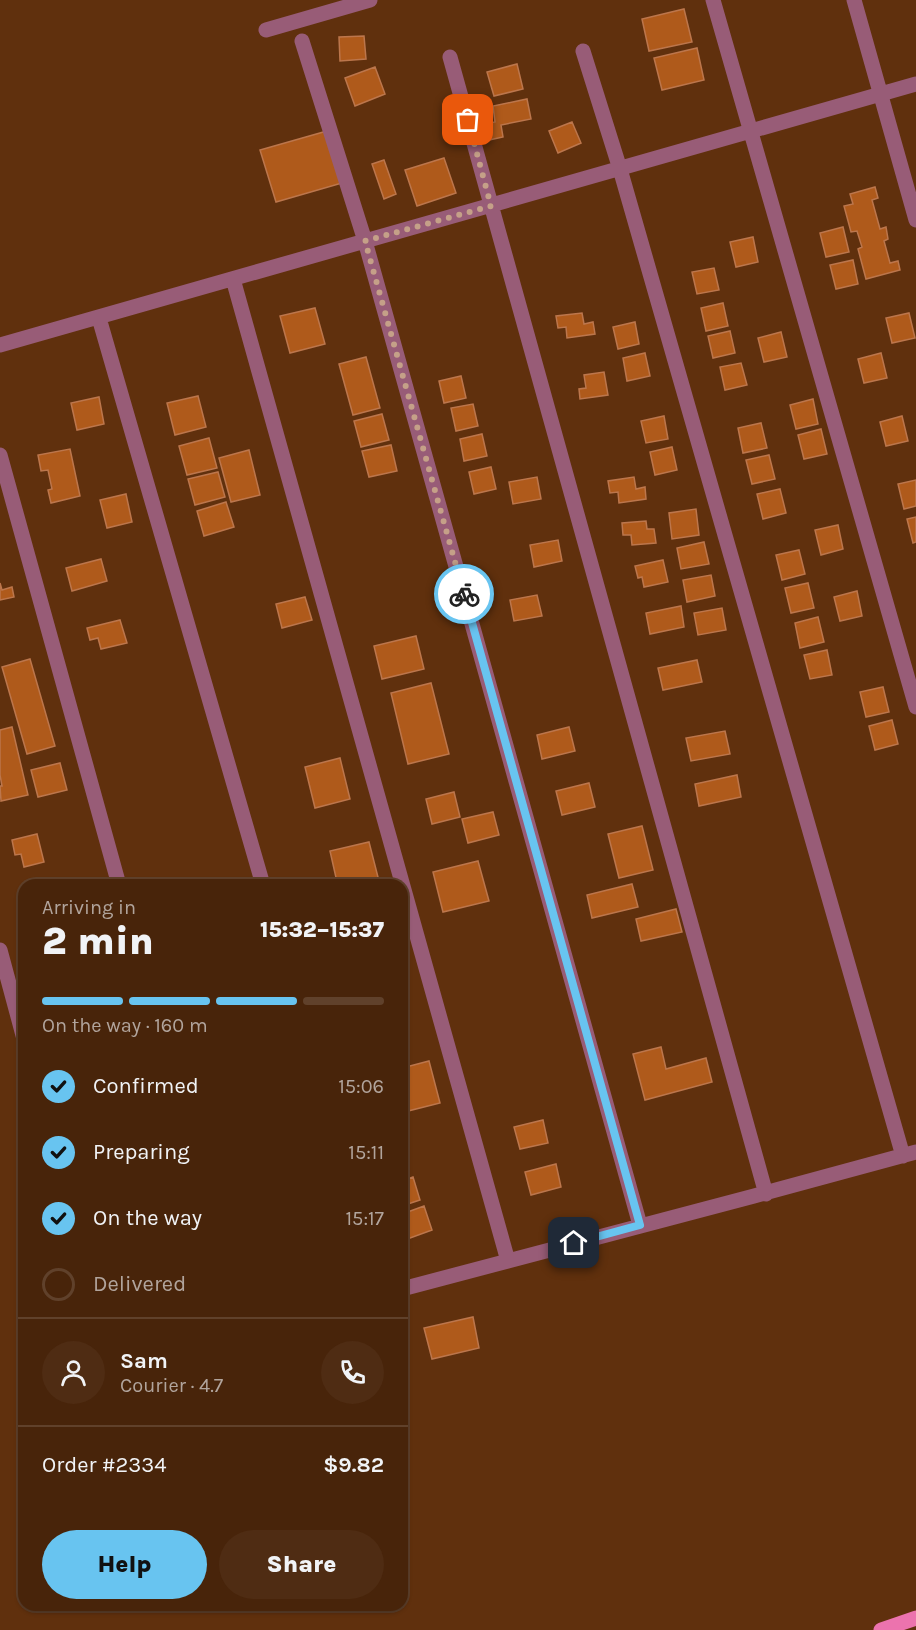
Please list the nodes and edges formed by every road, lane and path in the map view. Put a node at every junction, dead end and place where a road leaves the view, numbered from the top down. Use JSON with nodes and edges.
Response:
{"nodes":[{"id":1,"x":370,"y":0,"type":"edge"},
{"id":2,"x":713,"y":0,"type":"edge"},
{"id":3,"x":854,"y":0,"type":"edge"},
{"id":4,"x":266,"y":30,"type":"dead end"},
{"id":5,"x":302,"y":41,"type":"dead end"},
{"id":6,"x":583,"y":51,"type":"dead end"},
{"id":7,"x":450,"y":57,"type":"dead end"},
{"id":8,"x":916,"y":84,"type":"edge"},
{"id":9,"x":880,"y":94,"type":"junction"},
{"id":10,"x":751,"y":132,"type":"junction"},
{"id":11,"x":620,"y":169,"type":"junction"},
{"id":12,"x":491,"y":206,"type":"junction"},
{"id":13,"x":916,"y":220,"type":"edge"},
{"id":14,"x":365,"y":241,"type":"junction"},
{"id":15,"x":233,"y":279,"type":"junction"},
{"id":16,"x":99,"y":318,"type":"junction"},
{"id":17,"x":0,"y":345,"type":"edge"},
{"id":18,"x":0,"y":455,"type":"edge"},
{"id":19,"x":916,"y":707,"type":"edge"},
{"id":20,"x":117,"y":879,"type":"edge"},
{"id":21,"x":261,"y":879,"type":"edge"},
{"id":22,"x":401,"y":879,"type":"edge"},
{"id":23,"x":408,"y":904,"type":"edge"},
{"id":24,"x":0,"y":950,"type":"edge"},
{"id":25,"x":18,"y":1017,"type":"edge"},
{"id":26,"x":910,"y":1154,"type":"edge"},
{"id":27,"x":766,"y":1194,"type":"junction"},
{"id":28,"x":640,"y":1225,"type":"junction"},
{"id":29,"x":508,"y":1261,"type":"junction"},
{"id":30,"x":408,"y":1287,"type":"edge"},
{"id":31,"x":916,"y":1618,"type":"edge"},
{"id":32,"x":881,"y":1630,"type":"edge"}],
"edges":[{"from":1,"to":4,"type":"street"},
{"from":2,"to":10,"type":"street"},
{"from":3,"to":9,"type":"street"},
{"from":5,"to":14,"type":"street"},
{"from":6,"to":11,"type":"street"},
{"from":7,"to":12,"type":"street"},
{"from":8,"to":9,"type":"street"},
{"from":9,"to":10,"type":"street"},
{"from":9,"to":13,"type":"street"},
{"from":10,"to":11,"type":"street"},
{"from":10,"to":19,"type":"street"},
{"from":11,"to":12,"type":"street"},
{"from":11,"to":26,"type":"street"},
{"from":12,"to":14,"type":"street"},
{"from":12,"to":27,"type":"street"},
{"from":14,"to":15,"type":"street"},
{"from":14,"to":28,"type":"street"},
{"from":15,"to":16,"type":"street"},
{"from":15,"to":22,"type":"street"},
{"from":16,"to":17,"type":"street"},
{"from":16,"to":21,"type":"street"},
{"from":18,"to":20,"type":"street"},
{"from":23,"to":29,"type":"street"},
{"from":24,"to":25,"type":"street"},
{"from":26,"to":27,"type":"street"},
{"from":27,"to":28,"type":"street"},
{"from":28,"to":29,"type":"street"},
{"from":29,"to":30,"type":"street"},
{"from":31,"to":32,"type":"main road"}]}
